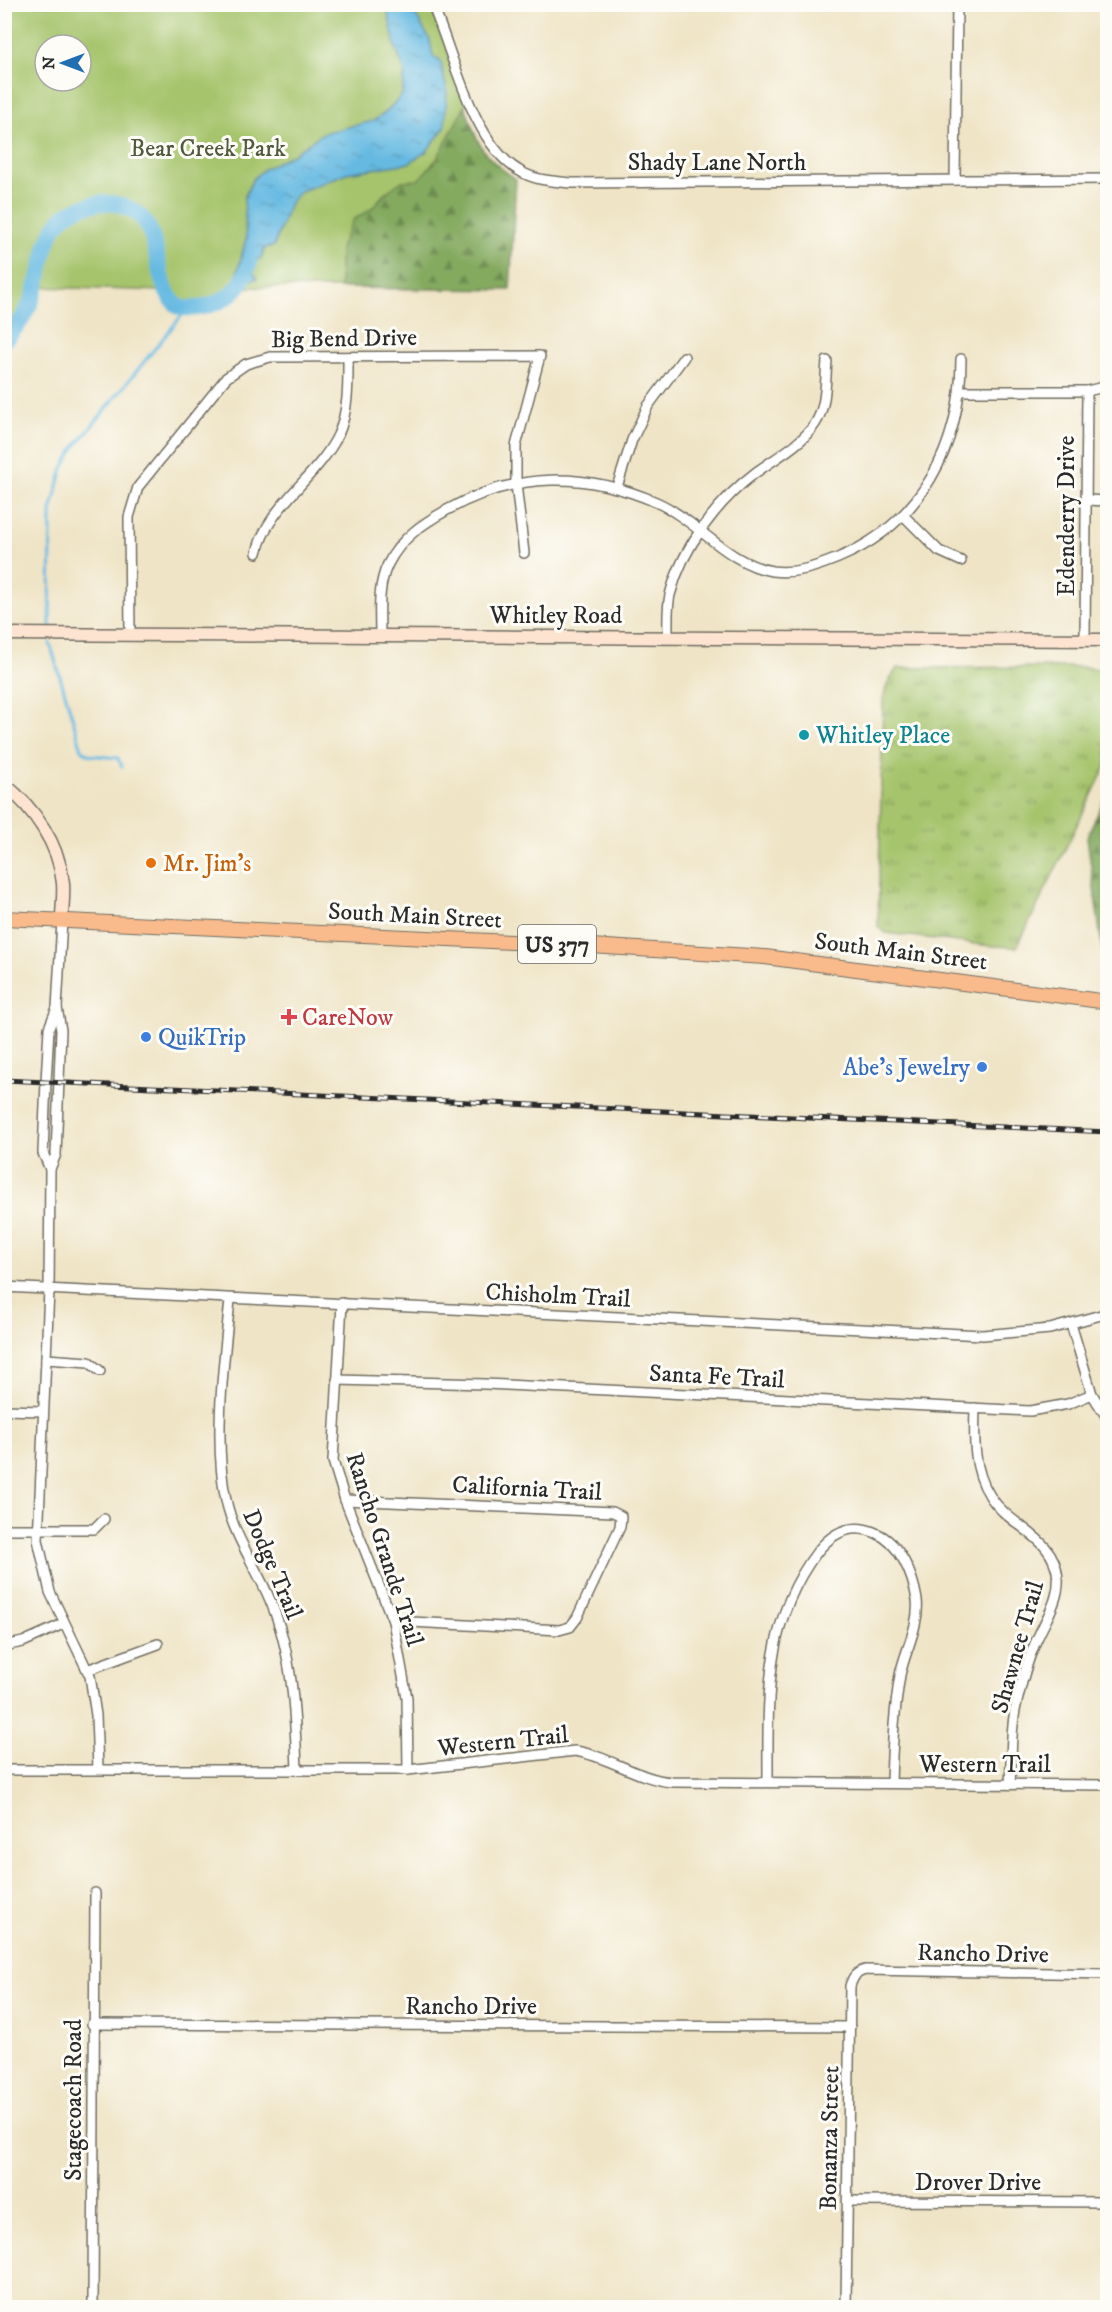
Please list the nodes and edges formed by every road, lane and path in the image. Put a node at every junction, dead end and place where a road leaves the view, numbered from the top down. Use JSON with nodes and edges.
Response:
{"nodes":[{"id":1,"x":432,"y":4,"type":"edge"},
{"id":2,"x":957,"y":4,"type":"edge"},
{"id":3,"x":1107,"y":179,"type":"edge"},
{"id":4,"x":955,"y":180,"type":"junction"},
{"id":5,"x":348,"y":357,"type":"junction"},
{"id":6,"x":684,"y":357,"type":"dead end"},
{"id":7,"x":961,"y":359,"type":"dead end"},
{"id":8,"x":827,"y":361,"type":"dead end"},
{"id":9,"x":1107,"y":386,"type":"edge"},
{"id":10,"x":961,"y":391,"type":"junction"},
{"id":11,"x":1087,"y":391,"type":"junction"},
{"id":12,"x":516,"y":484,"type":"junction"},
{"id":13,"x":617,"y":488,"type":"junction"},
{"id":14,"x":1086,"y":500,"type":"junction"},
{"id":15,"x":1107,"y":501,"type":"edge"},
{"id":16,"x":903,"y":515,"type":"junction"},
{"id":17,"x":702,"y":532,"type":"junction"},
{"id":18,"x":257,"y":553,"type":"dead end"},
{"id":19,"x":524,"y":553,"type":"dead end"},
{"id":20,"x":961,"y":561,"type":"dead end"},
{"id":21,"x":4,"y":634,"type":"edge"},
{"id":22,"x":129,"y":634,"type":"junction"},
{"id":23,"x":380,"y":636,"type":"junction"},
{"id":24,"x":668,"y":636,"type":"junction"},
{"id":25,"x":1085,"y":640,"type":"junction"},
{"id":26,"x":1107,"y":640,"type":"edge"},
{"id":27,"x":4,"y":784,"type":"edge"},
{"id":28,"x":4,"y":918,"type":"edge"},
{"id":29,"x":62,"y":920,"type":"junction"},
{"id":30,"x":1107,"y":1002,"type":"edge"},
{"id":31,"x":4,"y":1287,"type":"edge"},
{"id":32,"x":49,"y":1290,"type":"junction"},
{"id":33,"x":230,"y":1300,"type":"junction"},
{"id":34,"x":342,"y":1303,"type":"junction"},
{"id":35,"x":1107,"y":1313,"type":"edge"},
{"id":36,"x":1071,"y":1324,"type":"junction"},
{"id":37,"x":46,"y":1359,"type":"junction"},
{"id":38,"x":100,"y":1371,"type":"dead end"},
{"id":39,"x":337,"y":1380,"type":"junction"},
{"id":40,"x":1092,"y":1394,"type":"junction"},
{"id":41,"x":975,"y":1408,"type":"junction"},
{"id":42,"x":4,"y":1410,"type":"edge"},
{"id":43,"x":44,"y":1411,"type":"junction"},
{"id":44,"x":1107,"y":1419,"type":"edge"},
{"id":45,"x":345,"y":1500,"type":"junction"},
{"id":46,"x":104,"y":1519,"type":"dead end"},
{"id":47,"x":4,"y":1529,"type":"edge"},
{"id":48,"x":38,"y":1529,"type":"junction"},
{"id":49,"x":393,"y":1620,"type":"junction"},
{"id":50,"x":63,"y":1624,"type":"junction"},
{"id":51,"x":158,"y":1644,"type":"dead end"},
{"id":52,"x":4,"y":1647,"type":"edge"},
{"id":53,"x":87,"y":1670,"type":"junction"},
{"id":54,"x":98,"y":1769,"type":"junction"},
{"id":55,"x":4,"y":1770,"type":"edge"},
{"id":56,"x":297,"y":1770,"type":"junction"},
{"id":57,"x":408,"y":1770,"type":"junction"},
{"id":58,"x":768,"y":1782,"type":"junction"},
{"id":59,"x":891,"y":1783,"type":"junction"},
{"id":60,"x":1010,"y":1784,"type":"junction"},
{"id":61,"x":1107,"y":1785,"type":"edge"},
{"id":62,"x":95,"y":1893,"type":"dead end"},
{"id":63,"x":857,"y":1972,"type":"joint"},
{"id":64,"x":1107,"y":1974,"type":"edge"},
{"id":65,"x":92,"y":2024,"type":"junction"},
{"id":66,"x":850,"y":2027,"type":"junction"},
{"id":67,"x":848,"y":2201,"type":"junction"},
{"id":68,"x":1107,"y":2202,"type":"edge"},
{"id":69,"x":93,"y":2307,"type":"edge"},
{"id":70,"x":846,"y":2307,"type":"edge"}],
"edges":[{"from":1,"to":4,"type":"street","name":"Shady Lane North"},
{"from":2,"to":4,"type":"street"},
{"from":3,"to":4,"type":"street","name":"Shady Lane North"},
{"from":5,"to":12,"type":"street","name":"Big Bend Drive"},
{"from":5,"to":18,"type":"street"},
{"from":5,"to":22,"type":"street","name":"Big Bend Drive"},
{"from":6,"to":13,"type":"street"},
{"from":7,"to":10,"type":"street"},
{"from":8,"to":17,"type":"street"},
{"from":9,"to":11,"type":"street"},
{"from":10,"to":11,"type":"street"},
{"from":10,"to":16,"type":"street"},
{"from":11,"to":14,"type":"street","name":"Edenderry Drive"},
{"from":12,"to":13,"type":"street"},
{"from":12,"to":19,"type":"street"},
{"from":12,"to":23,"type":"street"},
{"from":13,"to":17,"type":"street"},
{"from":14,"to":15,"type":"street"},
{"from":14,"to":25,"type":"street","name":"Edenderry Drive"},
{"from":16,"to":17,"type":"street"},
{"from":16,"to":20,"type":"street"},
{"from":17,"to":24,"type":"street"},
{"from":21,"to":22,"type":"street","name":"Whitley Road"},
{"from":22,"to":23,"type":"street","name":"Whitley Road"},
{"from":23,"to":24,"type":"street","name":"Whitley Road"},
{"from":24,"to":25,"type":"street","name":"Whitley Road"},
{"from":25,"to":26,"type":"street","name":"Whitley Road"},
{"from":27,"to":29,"type":"street"},
{"from":28,"to":29,"type":"main road","name":"South Main Street","number":"US 377"},
{"from":29,"to":30,"type":"main road","name":"South Main Street","number":"US 377"},
{"from":29,"to":32,"type":"street"},
{"from":31,"to":32,"type":"street","name":"Chisholm Trail"},
{"from":32,"to":33,"type":"street","name":"Chisholm Trail"},
{"from":32,"to":37,"type":"street"},
{"from":33,"to":34,"type":"street","name":"Chisholm Trail"},
{"from":33,"to":56,"type":"street","name":"Dodge Trail"},
{"from":34,"to":36,"type":"street","name":"Chisholm Trail"},
{"from":34,"to":39,"type":"street","name":"Rancho Grande Trail"},
{"from":35,"to":36,"type":"street","name":"Chisholm Trail"},
{"from":36,"to":40,"type":"street"},
{"from":37,"to":38,"type":"street"},
{"from":37,"to":43,"type":"street"},
{"from":39,"to":41,"type":"street","name":"Santa Fe Trail"},
{"from":39,"to":45,"type":"street","name":"Rancho Grande Trail"},
{"from":40,"to":41,"type":"street","name":"Santa Fe Trail"},
{"from":40,"to":44,"type":"street"},
{"from":41,"to":60,"type":"street","name":"Shawnee Trail"},
{"from":42,"to":43,"type":"street"},
{"from":43,"to":48,"type":"street"},
{"from":45,"to":49,"type":"street","name":"Rancho Grande Trail"},
{"from":45,"to":49,"type":"street","name":"California Trail"},
{"from":46,"to":48,"type":"street"},
{"from":47,"to":48,"type":"street"},
{"from":48,"to":50,"type":"street"},
{"from":49,"to":57,"type":"street","name":"Rancho Grande Trail"},
{"from":50,"to":52,"type":"street"},
{"from":50,"to":53,"type":"street"},
{"from":51,"to":53,"type":"street"},
{"from":53,"to":54,"type":"street"},
{"from":54,"to":55,"type":"street","name":"Western Trail"},
{"from":54,"to":56,"type":"street","name":"Western Trail"},
{"from":56,"to":57,"type":"street","name":"Western Trail"},
{"from":57,"to":58,"type":"street","name":"Western Trail"},
{"from":58,"to":59,"type":"street","name":"Western Trail"},
{"from":58,"to":59,"type":"street"},
{"from":59,"to":60,"type":"street","name":"Western Trail"},
{"from":60,"to":61,"type":"street","name":"Western Trail"},
{"from":62,"to":65,"type":"street","name":"Stagecoach Road"},
{"from":63,"to":64,"type":"street","name":"Rancho Drive"},
{"from":63,"to":66,"type":"street","name":"Bonanza Street"},
{"from":65,"to":66,"type":"street","name":"Rancho Drive"},
{"from":65,"to":69,"type":"street","name":"Stagecoach Road"},
{"from":66,"to":67,"type":"street","name":"Bonanza Street"},
{"from":67,"to":68,"type":"street","name":"Drover Drive"},
{"from":67,"to":70,"type":"street","name":"Bonanza Street"}]}
